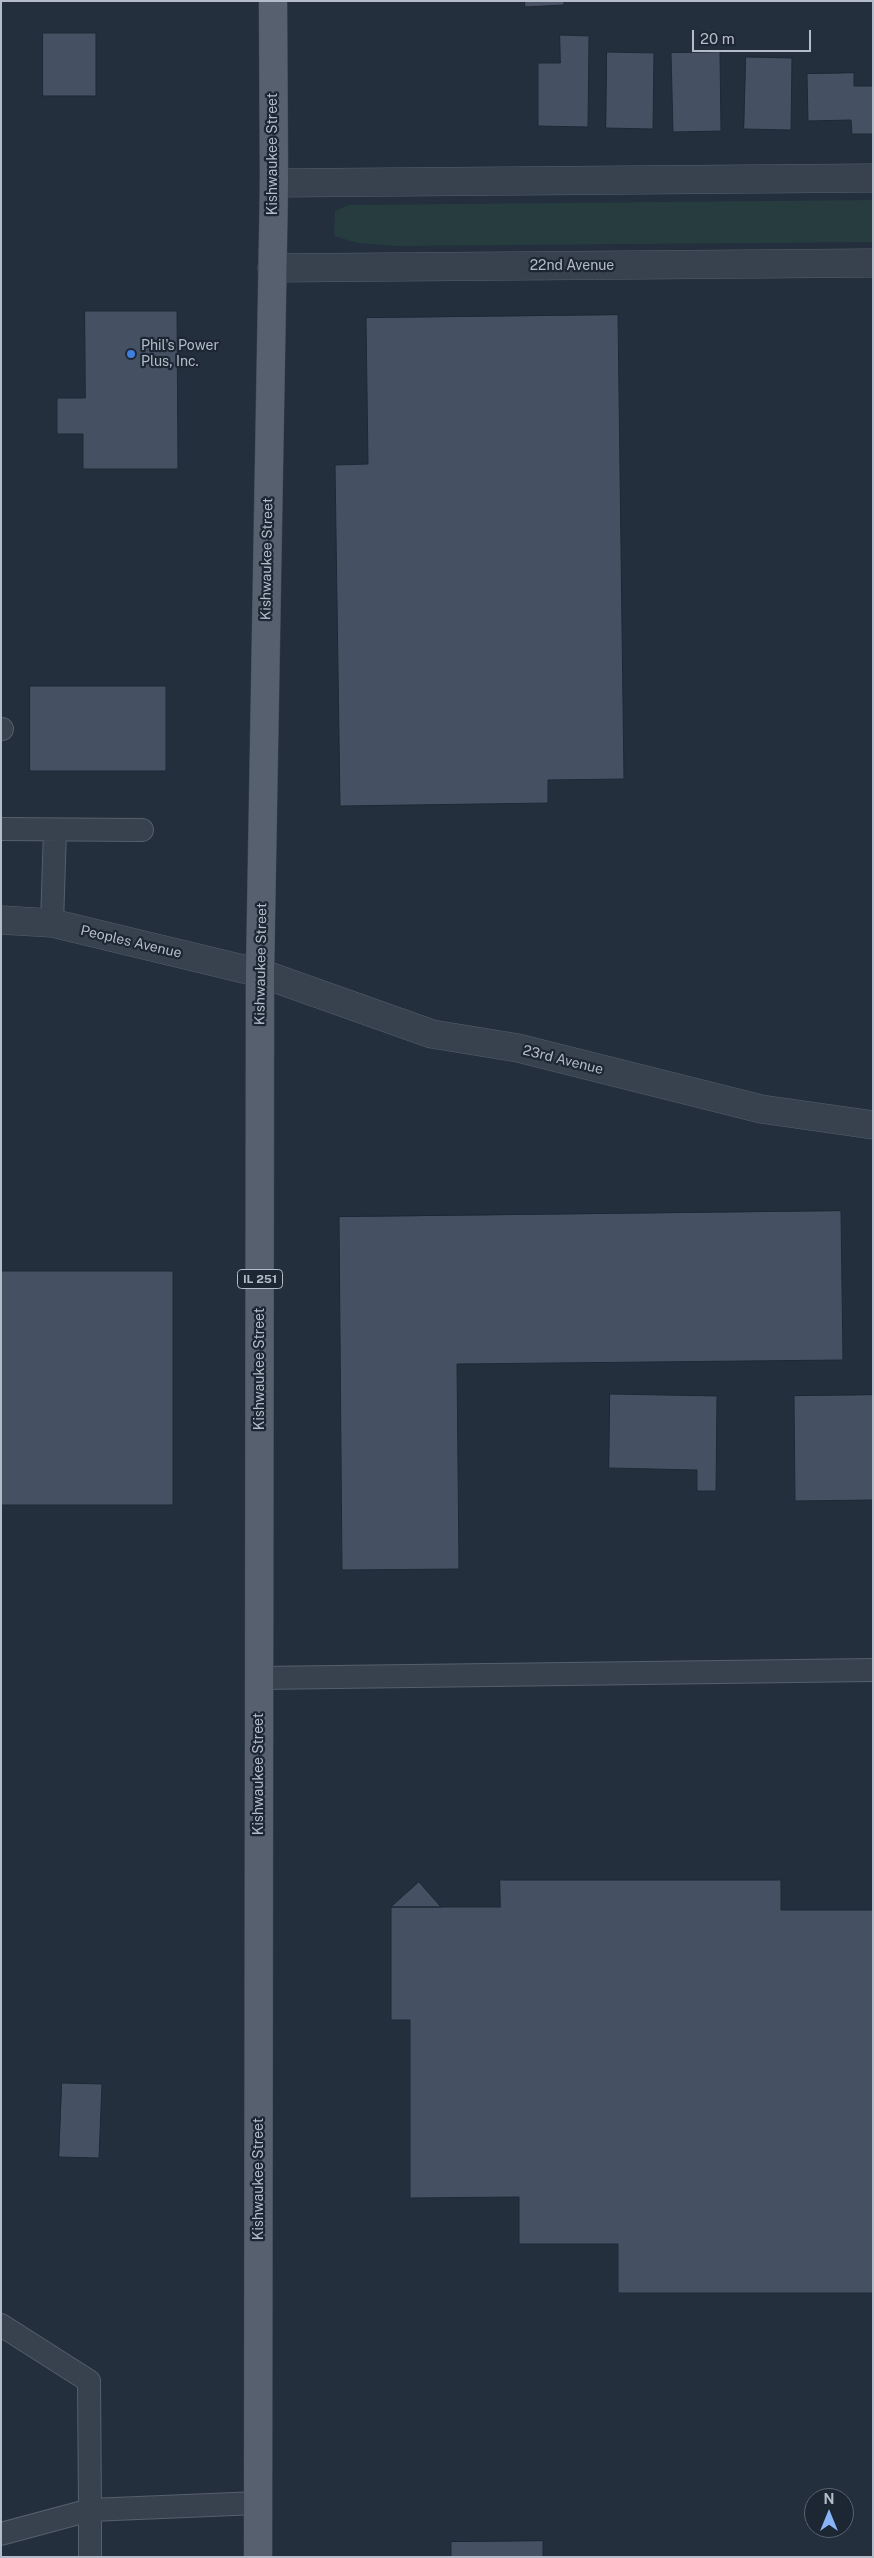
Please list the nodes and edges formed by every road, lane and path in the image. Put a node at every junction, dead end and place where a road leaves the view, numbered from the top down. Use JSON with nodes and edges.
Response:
{"nodes":[{"id":1,"x":273,"y":1,"type":"edge"},
{"id":2,"x":873,"y":178,"type":"edge"},
{"id":3,"x":274,"y":183,"type":"junction"},
{"id":4,"x":873,"y":263,"type":"edge"},
{"id":5,"x":272,"y":268,"type":"junction"},
{"id":6,"x":1,"y":830,"type":"edge"},
{"id":7,"x":54,"y":830,"type":"junction"},
{"id":8,"x":142,"y":830,"type":"dead end"},
{"id":9,"x":1,"y":920,"type":"edge"},
{"id":10,"x":52,"y":923,"type":"junction"},
{"id":11,"x":260,"y":972,"type":"junction"},
{"id":12,"x":873,"y":1125,"type":"edge"},
{"id":13,"x":873,"y":1670,"type":"edge"},
{"id":14,"x":259,"y":1678,"type":"junction"},
{"id":15,"x":1,"y":2325,"type":"edge"},
{"id":16,"x":258,"y":2503,"type":"junction"},
{"id":17,"x":90,"y":2510,"type":"junction"},
{"id":18,"x":1,"y":2534,"type":"edge"},
{"id":19,"x":90,"y":2557,"type":"edge"},
{"id":20,"x":258,"y":2557,"type":"edge"}],
"edges":[{"from":1,"to":3,"type":"main road","name":"Kishwaukee Street","number":"IL 251"},
{"from":2,"to":3,"type":"street"},
{"from":3,"to":5,"type":"main road","name":"Kishwaukee Street","number":"IL 251"},
{"from":4,"to":5,"type":"street","name":"22nd Avenue"},
{"from":5,"to":11,"type":"main road","name":"Kishwaukee Street","number":"IL 251"},
{"from":6,"to":7,"type":"lane"},
{"from":7,"to":8,"type":"lane"},
{"from":7,"to":10,"type":"lane"},
{"from":9,"to":10,"type":"street","name":"Peoples Avenue"},
{"from":10,"to":11,"type":"street","name":"Peoples Avenue"},
{"from":11,"to":12,"type":"street","name":"23rd Avenue"},
{"from":11,"to":14,"type":"main road","name":"Kishwaukee Street","number":"IL 251"},
{"from":13,"to":14,"type":"lane"},
{"from":14,"to":16,"type":"main road","name":"Kishwaukee Street","number":"IL 251"},
{"from":15,"to":17,"type":"lane"},
{"from":16,"to":17,"type":"lane"},
{"from":16,"to":20,"type":"main road","name":"Kishwaukee Street","number":"IL 251"},
{"from":17,"to":18,"type":"lane"},
{"from":17,"to":19,"type":"lane"}]}
